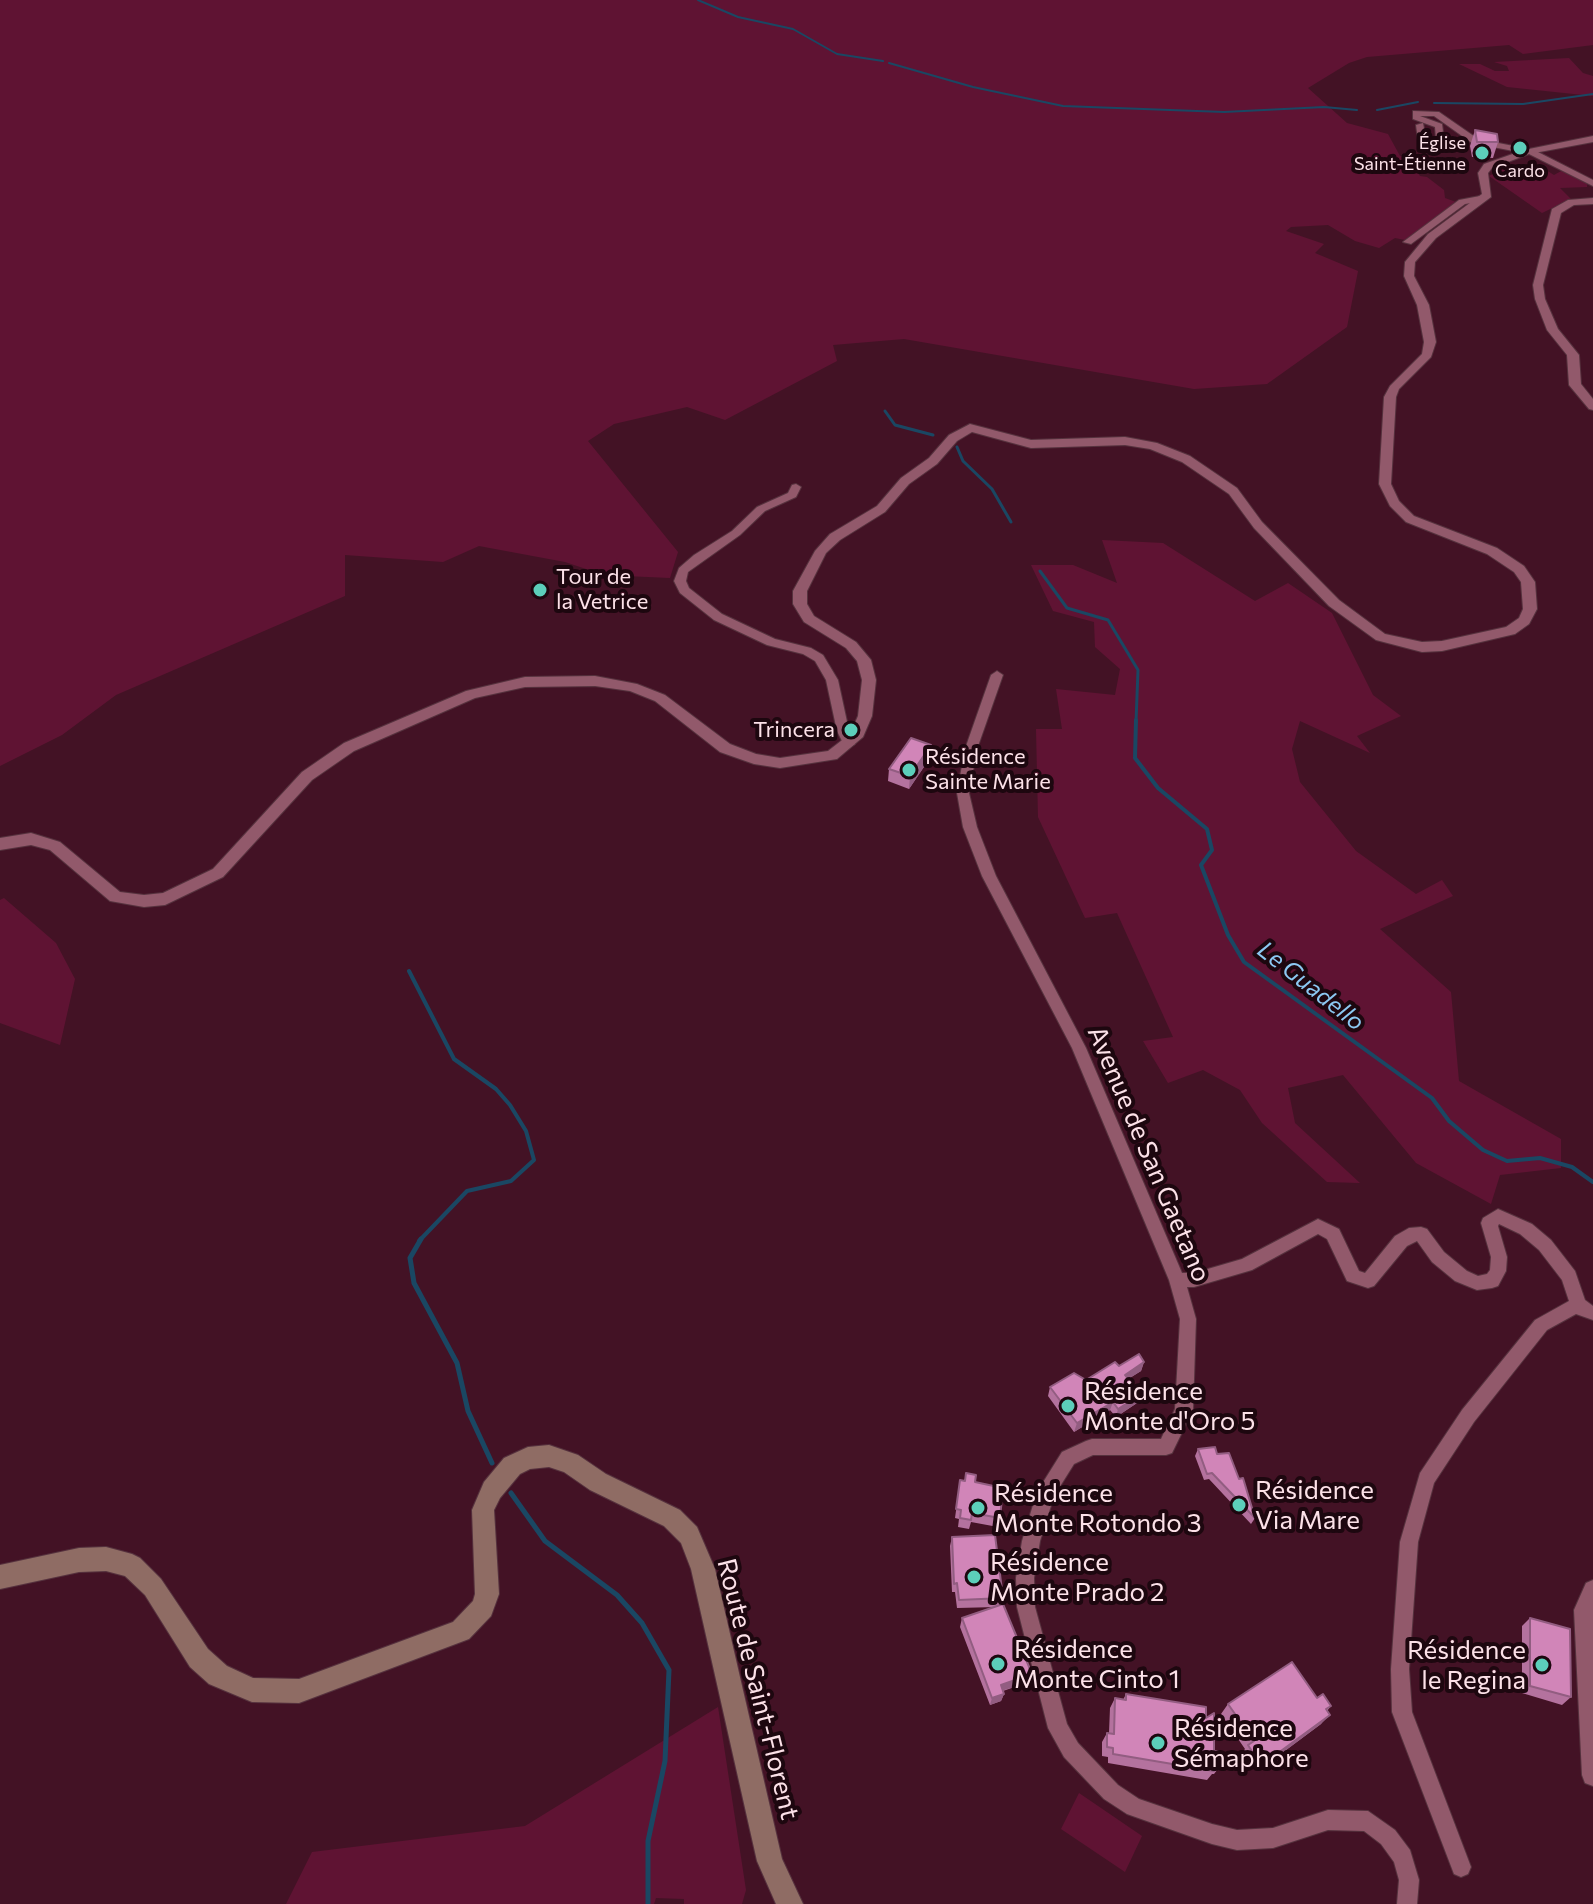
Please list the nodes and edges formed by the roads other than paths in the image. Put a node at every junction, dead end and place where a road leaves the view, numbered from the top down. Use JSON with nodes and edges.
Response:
{"nodes":[{"id":1,"x":1420,"y":125,"type":"dead end"},
{"id":2,"x":1593,"y":139,"type":"edge"},
{"id":3,"x":1529,"y":152,"type":"junction"},
{"id":4,"x":1593,"y":183,"type":"edge"},
{"id":5,"x":1480,"y":199,"type":"junction"},
{"id":6,"x":1593,"y":201,"type":"edge"},
{"id":7,"x":1408,"y":242,"type":"dead end"},
{"id":8,"x":1593,"y":406,"type":"edge"},
{"id":9,"x":796,"y":487,"type":"dead end"},
{"id":10,"x":997,"y":675,"type":"dead end"},
{"id":11,"x":849,"y":744,"type":"junction"},
{"id":12,"x":0,"y":844,"type":"edge"},
{"id":13,"x":1177,"y":1280,"type":"junction"},
{"id":14,"x":1586,"y":1308,"type":"edge"},
{"id":15,"x":0,"y":1577,"type":"edge"},
{"id":16,"x":1593,"y":1590,"type":"edge"},
{"id":17,"x":1593,"y":1775,"type":"edge"},
{"id":18,"x":1461,"y":1867,"type":"dead end"},
{"id":19,"x":790,"y":1904,"type":"edge"},
{"id":20,"x":1407,"y":1904,"type":"edge"}],
"edges":[{"from":1,"to":3,"type":"street"},
{"from":2,"to":3,"type":"street"},
{"from":3,"to":4,"type":"street"},
{"from":3,"to":5,"type":"street"},
{"from":5,"to":7,"type":"street"},
{"from":5,"to":11,"type":"street"},
{"from":6,"to":8,"type":"street"},
{"from":9,"to":11,"type":"street"},
{"from":10,"to":13,"type":"street","name":"Avenue de San Gaetano"},
{"from":11,"to":12,"type":"street"},
{"from":13,"to":14,"type":"street"},
{"from":13,"to":20,"type":"street","name":"Avenue de San Gaetano"},
{"from":14,"to":18,"type":"street"},
{"from":15,"to":19,"type":"main road","name":"Route de Saint-Florent"},
{"from":16,"to":17,"type":"street"}]}
